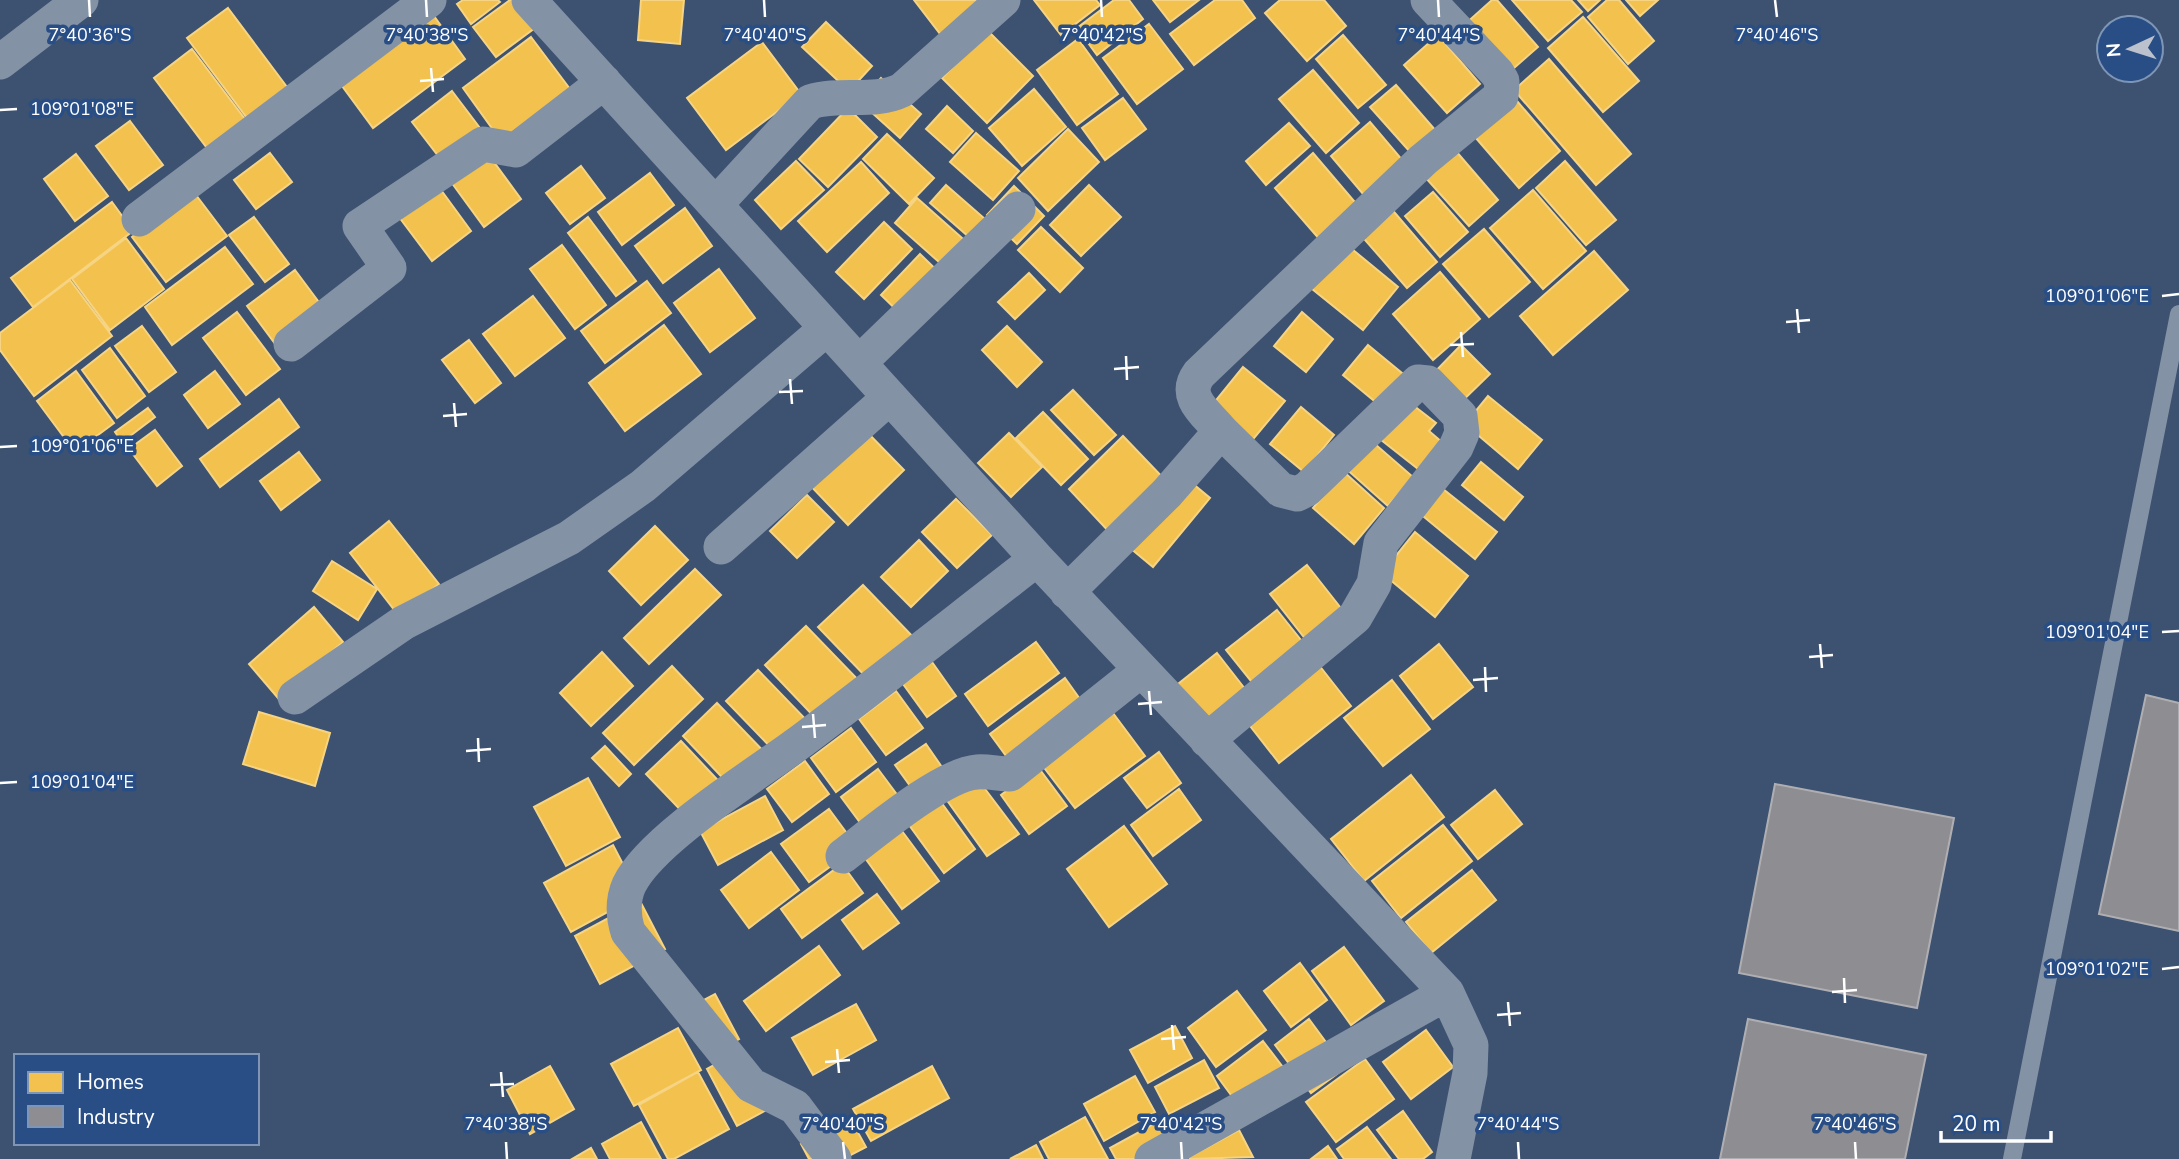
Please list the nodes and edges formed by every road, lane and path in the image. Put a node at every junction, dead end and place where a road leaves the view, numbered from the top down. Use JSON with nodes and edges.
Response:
{"nodes":[{"id":1,"x":81,"y":0,"type":"edge"},
{"id":2,"x":429,"y":0,"type":"edge"},
{"id":3,"x":529,"y":0,"type":"edge"},
{"id":4,"x":1003,"y":0,"type":"edge"},
{"id":5,"x":1429,"y":0,"type":"edge"},
{"id":6,"x":0,"y":62,"type":"edge"},
{"id":7,"x":604,"y":82,"type":"junction"},
{"id":8,"x":715,"y":205,"type":"junction"},
{"id":9,"x":1018,"y":209,"type":"dead end"},
{"id":10,"x":139,"y":219,"type":"dead end"},
{"id":11,"x":2179,"y":314,"type":"edge"},
{"id":12,"x":827,"y":328,"type":"junction"},
{"id":13,"x":291,"y":344,"type":"dead end"},
{"id":14,"x":859,"y":363,"type":"junction"},
{"id":15,"x":890,"y":397,"type":"junction"},
{"id":16,"x":1221,"y":431,"type":"junction"},
{"id":17,"x":720,"y":547,"type":"dead end"},
{"id":18,"x":1037,"y":559,"type":"junction"},
{"id":19,"x":1067,"y":592,"type":"junction"},
{"id":20,"x":1141,"y":670,"type":"junction"},
{"id":21,"x":295,"y":697,"type":"dead end"},
{"id":22,"x":1207,"y":740,"type":"junction"},
{"id":23,"x":843,"y":856,"type":"dead end"},
{"id":24,"x":1447,"y":993,"type":"junction"},
{"id":25,"x":834,"y":1159,"type":"edge"},
{"id":26,"x":1152,"y":1159,"type":"edge"},
{"id":27,"x":1454,"y":1159,"type":"edge"},
{"id":28,"x":2012,"y":1159,"type":"edge"}],
"edges":[{"from":1,"to":6,"type":"street"},
{"from":2,"to":10,"type":"street"},
{"from":3,"to":7,"type":"street"},
{"from":4,"to":8,"type":"street"},
{"from":5,"to":16,"type":"street"},
{"from":7,"to":8,"type":"street"},
{"from":7,"to":13,"type":"street"},
{"from":8,"to":12,"type":"street"},
{"from":9,"to":14,"type":"street"},
{"from":11,"to":28,"type":"lane"},
{"from":12,"to":14,"type":"street"},
{"from":12,"to":21,"type":"street"},
{"from":14,"to":15,"type":"street"},
{"from":15,"to":17,"type":"street"},
{"from":15,"to":18,"type":"street"},
{"from":16,"to":19,"type":"street"},
{"from":16,"to":22,"type":"street"},
{"from":18,"to":19,"type":"street"},
{"from":18,"to":25,"type":"street"},
{"from":19,"to":20,"type":"street"},
{"from":20,"to":22,"type":"street"},
{"from":20,"to":23,"type":"street"},
{"from":22,"to":24,"type":"street"},
{"from":24,"to":26,"type":"street"},
{"from":24,"to":27,"type":"street"}]}
